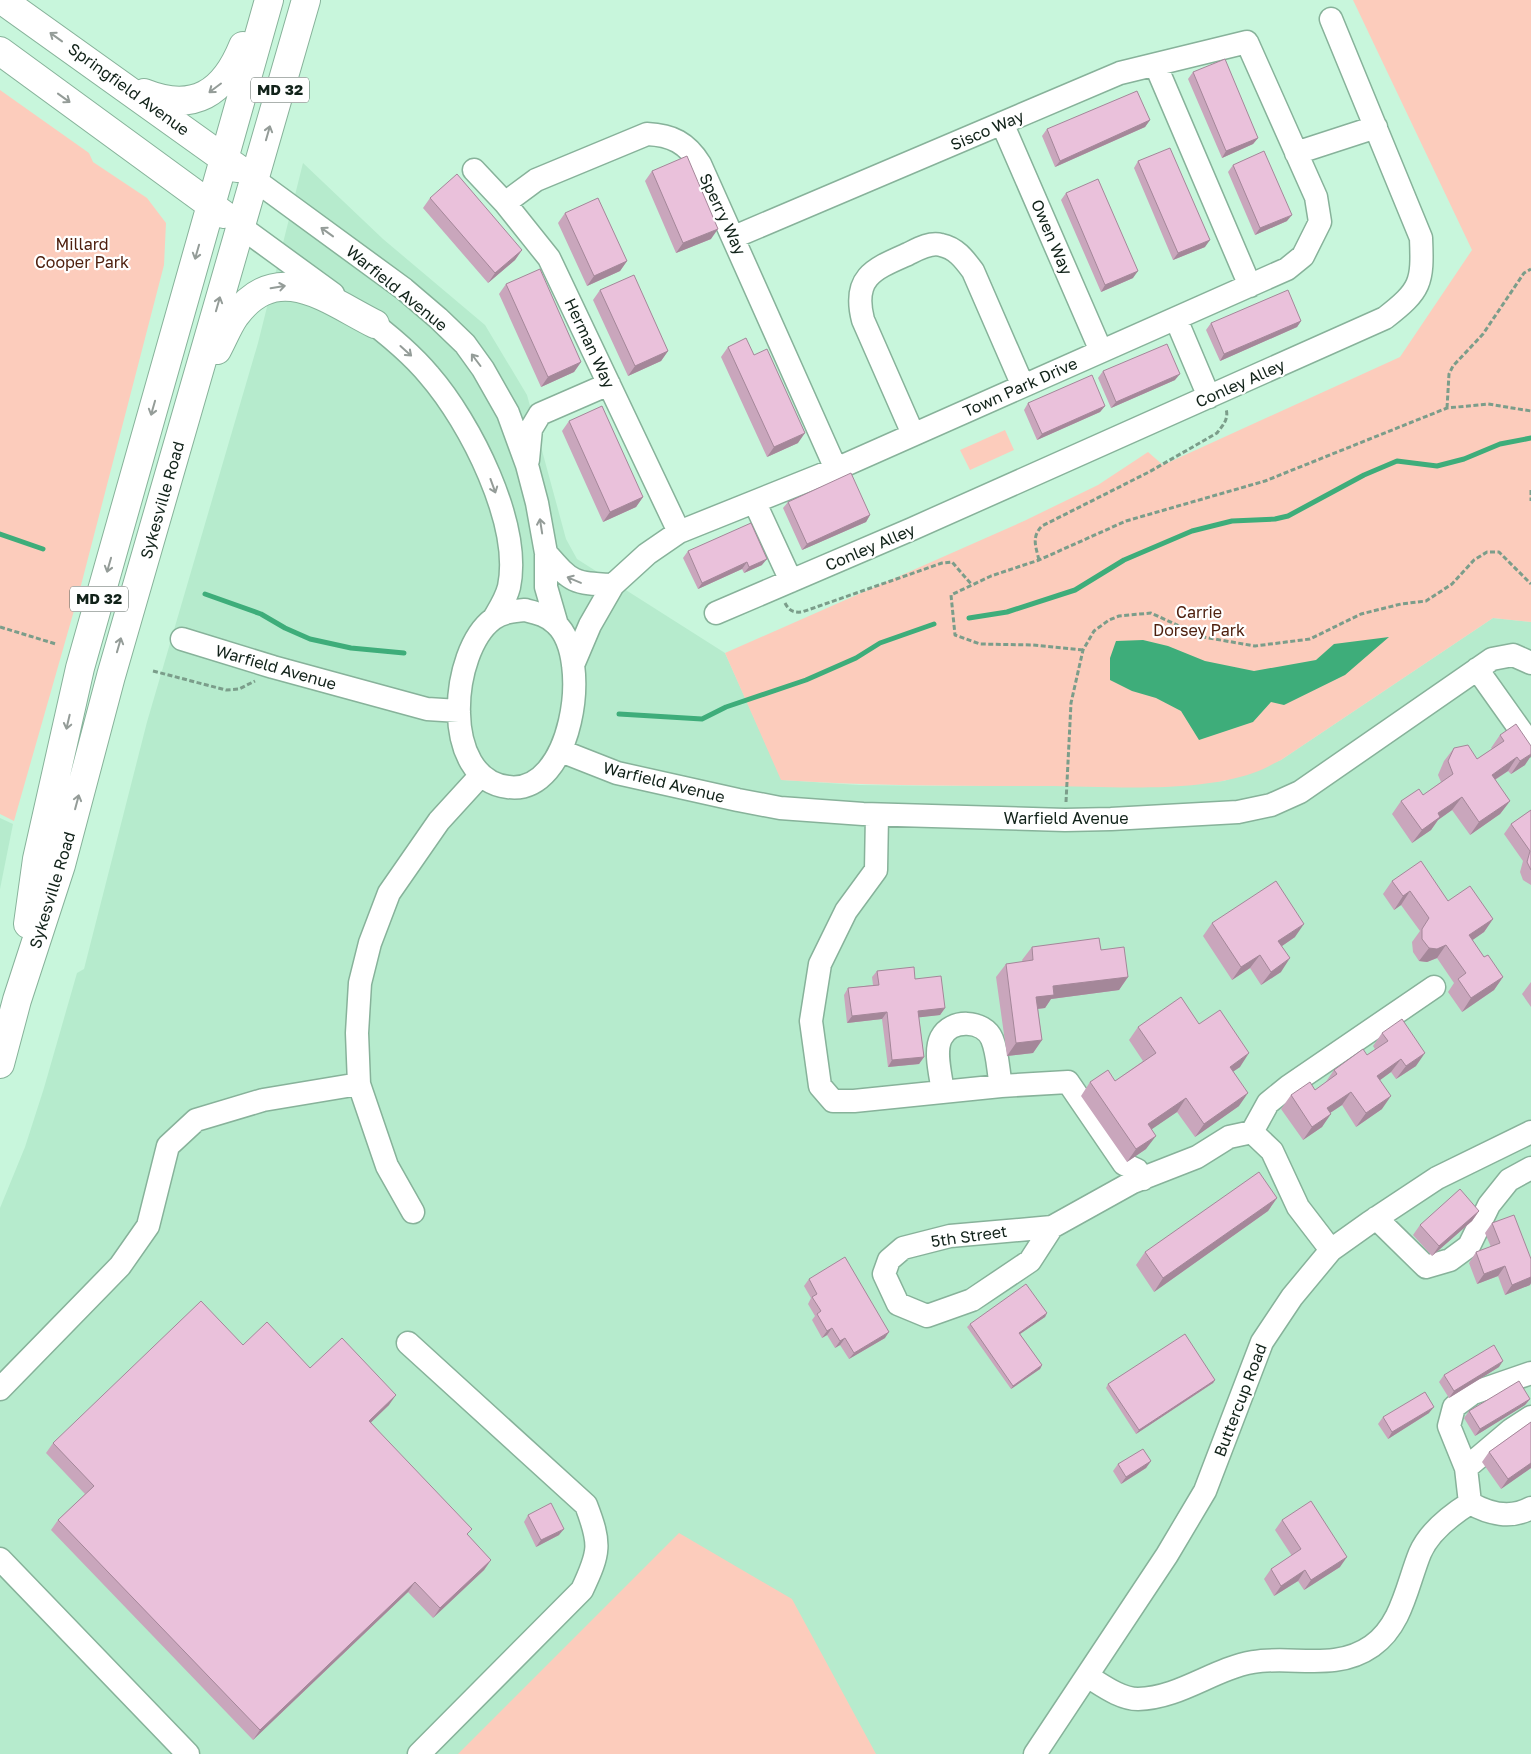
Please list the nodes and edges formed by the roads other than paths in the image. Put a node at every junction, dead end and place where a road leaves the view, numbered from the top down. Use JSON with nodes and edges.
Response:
{"nodes":[{"id":1,"x":2,"y":0,"type":"edge"},
{"id":2,"x":261,"y":0,"type":"edge"},
{"id":3,"x":269,"y":0,"type":"edge"},
{"id":4,"x":306,"y":0,"type":"edge"},
{"id":5,"x":1342,"y":30,"type":"dead end"},
{"id":6,"x":1247,"y":42,"type":"joint"},
{"id":7,"x":0,"y":51,"type":"edge"},
{"id":8,"x":1156,"y":66,"type":"junction"},
{"id":9,"x":125,"y":86,"type":"junction"},
{"id":10,"x":1002,"y":123,"type":"junction"},
{"id":11,"x":1376,"y":127,"type":"junction"},
{"id":12,"x":1296,"y":153,"type":"junction"},
{"id":13,"x":224,"y":158,"type":"junction"},
{"id":14,"x":474,"y":170,"type":"dead end"},
{"id":15,"x":255,"y":180,"type":"junction"},
{"id":16,"x":505,"y":203,"type":"junction"},
{"id":17,"x":210,"y":205,"type":"junction"},
{"id":18,"x":241,"y":227,"type":"junction"},
{"id":19,"x":734,"y":237,"type":"junction"},
{"id":20,"x":1250,"y":286,"type":"junction"},
{"id":21,"x":1176,"y":319,"type":"junction"},
{"id":22,"x":375,"y":324,"type":"junction"},
{"id":23,"x":1101,"y":351,"type":"junction"},
{"id":24,"x":609,"y":384,"type":"junction"},
{"id":25,"x":1023,"y":386,"type":"junction"},
{"id":26,"x":499,"y":394,"type":"junction"},
{"id":27,"x":1214,"y":394,"type":"junction"},
{"id":28,"x":189,"y":405,"type":"junction"},
{"id":29,"x":540,"y":414,"type":"junction"},
{"id":30,"x":913,"y":434,"type":"junction"},
{"id":31,"x":527,"y":464,"type":"junction"},
{"id":32,"x":836,"y":469,"type":"junction"},
{"id":33,"x":754,"y":503,"type":"junction"},
{"id":34,"x":679,"y":532,"type":"junction"},
{"id":35,"x":546,"y":553,"type":"junction"},
{"id":36,"x":784,"y":584,"type":"junction"},
{"id":37,"x":613,"y":585,"type":"junction"},
{"id":38,"x":716,"y":613,"type":"dead end"},
{"id":39,"x":494,"y":618,"type":"junction"},
{"id":40,"x":557,"y":625,"type":"junction"},
{"id":41,"x":182,"y":639,"type":"dead end"},
{"id":42,"x":1531,"y":663,"type":"edge"},
{"id":43,"x":573,"y":665,"type":"junction"},
{"id":44,"x":1477,"y":669,"type":"junction"},
{"id":45,"x":459,"y":711,"type":"junction"},
{"id":46,"x":1531,"y":745,"type":"edge"},
{"id":47,"x":560,"y":751,"type":"junction"},
{"id":48,"x":481,"y":776,"type":"junction"},
{"id":49,"x":877,"y":815,"type":"junction"},
{"id":50,"x":1434,"y":987,"type":"dead end"},
{"id":51,"x":17,"y":1000,"type":"junction"},
{"id":52,"x":0,"y":1064,"type":"edge"},
{"id":53,"x":359,"y":1084,"type":"junction"},
{"id":54,"x":1001,"y":1086,"type":"junction"},
{"id":55,"x":942,"y":1092,"type":"junction"},
{"id":56,"x":1252,"y":1132,"type":"junction"},
{"id":57,"x":1531,"y":1132,"type":"edge"},
{"id":58,"x":1506,"y":1143,"type":"junction"},
{"id":59,"x":1527,"y":1170,"type":"edge"},
{"id":60,"x":1143,"y":1179,"type":"junction"},
{"id":61,"x":413,"y":1212,"type":"dead end"},
{"id":62,"x":1376,"y":1218,"type":"junction"},
{"id":63,"x":1052,"y":1227,"type":"junction"},
{"id":64,"x":1332,"y":1250,"type":"junction"},
{"id":65,"x":408,"y":1343,"type":"dead end"},
{"id":66,"x":1531,"y":1373,"type":"edge"},
{"id":67,"x":0,"y":1389,"type":"edge"},
{"id":68,"x":1531,"y":1417,"type":"edge"},
{"id":69,"x":1466,"y":1468,"type":"junction"},
{"id":70,"x":1470,"y":1503,"type":"junction"},
{"id":71,"x":1531,"y":1508,"type":"edge"},
{"id":72,"x":0,"y":1559,"type":"edge"},
{"id":73,"x":1087,"y":1676,"type":"junction"},
{"id":74,"x":188,"y":1754,"type":"edge"},
{"id":75,"x":419,"y":1754,"type":"edge"},
{"id":76,"x":1035,"y":1754,"type":"edge"}],
"edges":[{"from":9,"to":1,"type":"main road","name":"Springfield Avenue","one_way":true},
{"from":2,"to":9,"type":"main road","one_way":true},
{"from":3,"to":13,"type":"main road","name":"Sykesville Road","number":"MD 32"},
{"from":15,"to":4,"type":"main road","name":"Sykesville Road","number":"MD 32","one_way":true},
{"from":5,"to":11,"type":"street","name":"Conley Alley"},
{"from":6,"to":8,"type":"street","name":"Sisco Way"},
{"from":6,"to":12,"type":"street","name":"Town Park Drive"},
{"from":7,"to":17,"type":"main road","one_way":true},
{"from":8,"to":10,"type":"street","name":"Sisco Way"},
{"from":8,"to":20,"type":"street"},
{"from":9,"to":13,"type":"main road","name":"Springfield Avenue"},
{"from":10,"to":19,"type":"street","name":"Sisco Way"},
{"from":10,"to":23,"type":"street","name":"Owen Way"},
{"from":11,"to":12,"type":"street"},
{"from":11,"to":27,"type":"street","name":"Conley Alley"},
{"from":12,"to":20,"type":"street","name":"Town Park Drive"},
{"from":13,"to":15,"type":"main road","name":"Springfield Avenue"},
{"from":13,"to":17,"type":"main road","name":"Sykesville Road","number":"MD 32"},
{"from":14,"to":16,"type":"street","name":"Herman Way"},
{"from":15,"to":18,"type":"main road","name":"Sykesville Road","number":"MD 32"},
{"from":26,"to":15,"type":"street","name":"Warfield Avenue","one_way":true},
{"from":16,"to":19,"type":"street","name":"Sperry Way"},
{"from":16,"to":24,"type":"street","name":"Herman Way"},
{"from":17,"to":18,"type":"main road"},
{"from":17,"to":51,"type":"main road","name":"Sykesville Road","number":"MD 32","one_way":true},
{"from":18,"to":22,"type":"street"},
{"from":28,"to":18,"type":"main road","name":"Sykesville Road","number":"MD 32","one_way":true},
{"from":19,"to":32,"type":"street","name":"Sperry Way"},
{"from":20,"to":21,"type":"street","name":"Town Park Drive"},
{"from":21,"to":23,"type":"street","name":"Town Park Drive"},
{"from":21,"to":27,"type":"street"},
{"from":28,"to":22,"type":"main road","one_way":true},
{"from":22,"to":39,"type":"street","one_way":true},
{"from":23,"to":25,"type":"street","name":"Town Park Drive"},
{"from":24,"to":29,"type":"street"},
{"from":24,"to":34,"type":"street","name":"Herman Way"},
{"from":25,"to":30,"type":"street","name":"Town Park Drive"},
{"from":25,"to":30,"type":"street"},
{"from":26,"to":29,"type":"street"},
{"from":26,"to":31,"type":"street","name":"Warfield Avenue"},
{"from":27,"to":36,"type":"street","name":"Conley Alley"},
{"from":51,"to":28,"type":"main road","name":"Sykesville Road","number":"MD 32","one_way":true},
{"from":29,"to":31,"type":"street"},
{"from":30,"to":32,"type":"street","name":"Town Park Drive"},
{"from":35,"to":31,"type":"street","name":"Warfield Avenue","one_way":true},
{"from":32,"to":33,"type":"street","name":"Town Park Drive"},
{"from":33,"to":34,"type":"street","name":"Town Park Drive"},
{"from":33,"to":36,"type":"street"},
{"from":34,"to":37,"type":"street","name":"Town Park Drive"},
{"from":37,"to":35,"type":"street","one_way":true},
{"from":35,"to":40,"type":"street","name":"Warfield Avenue"},
{"from":36,"to":38,"type":"street","name":"Conley Alley"},
{"from":37,"to":43,"type":"street","name":"Town Park Drive"},
{"from":39,"to":40,"type":"street"},
{"from":39,"to":45,"type":"street"},
{"from":40,"to":43,"type":"street"},
{"from":41,"to":45,"type":"street","name":"Warfield Avenue"},
{"from":42,"to":44,"type":"street","name":"Warfield Avenue"},
{"from":43,"to":47,"type":"street"},
{"from":44,"to":46,"type":"street"},
{"from":44,"to":49,"type":"street","name":"Warfield Avenue"},
{"from":45,"to":48,"type":"street"},
{"from":47,"to":48,"type":"street"},
{"from":47,"to":49,"type":"street","name":"Warfield Avenue"},
{"from":48,"to":53,"type":"street"},
{"from":49,"to":55,"type":"street"},
{"from":50,"to":56,"type":"street"},
{"from":51,"to":52,"type":"main road","name":"Sykesville Road","number":"MD 32"},
{"from":53,"to":61,"type":"street"},
{"from":53,"to":67,"type":"street"},
{"from":54,"to":55,"type":"street"},
{"from":54,"to":55,"type":"street"},
{"from":54,"to":60,"type":"street"},
{"from":56,"to":60,"type":"street","name":"5th Street"},
{"from":56,"to":64,"type":"street"},
{"from":57,"to":58,"type":"street","name":"Buttercup Road"},
{"from":58,"to":59,"type":"street"},
{"from":58,"to":62,"type":"street","name":"Buttercup Road"},
{"from":59,"to":62,"type":"street"},
{"from":60,"to":63,"type":"street","name":"5th Street"},
{"from":62,"to":64,"type":"street","name":"Buttercup Road"},
{"from":63,"to":63,"type":"street","name":"5th Street"},
{"from":64,"to":73,"type":"street","name":"Buttercup Road"},
{"from":65,"to":75,"type":"street"},
{"from":66,"to":69,"type":"street"},
{"from":68,"to":69,"type":"street"},
{"from":69,"to":70,"type":"street"},
{"from":70,"to":71,"type":"street"},
{"from":70,"to":73,"type":"street"},
{"from":72,"to":74,"type":"street"},
{"from":73,"to":76,"type":"street","name":"Buttercup Road"}]}
